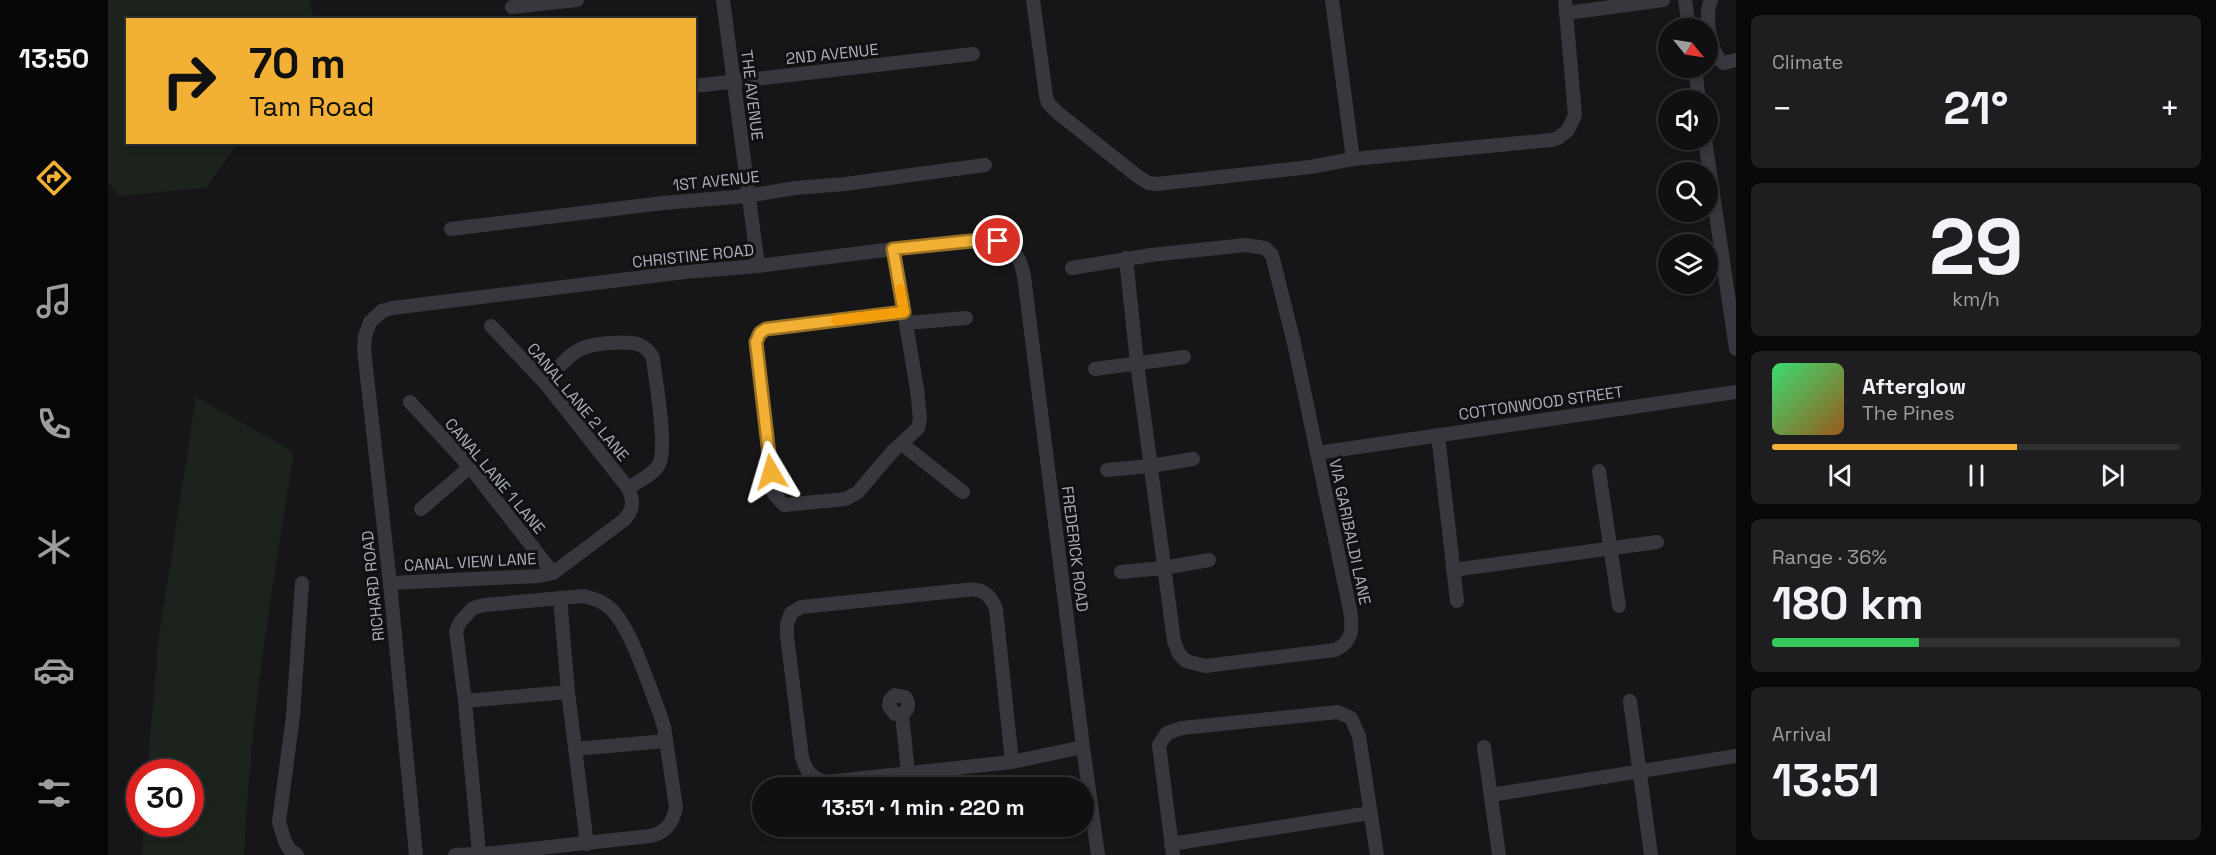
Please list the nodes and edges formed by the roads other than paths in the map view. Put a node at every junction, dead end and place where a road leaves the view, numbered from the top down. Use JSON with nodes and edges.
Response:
{"nodes":[{"id":1,"x":577,"y":0,"type":"edge"},
{"id":2,"x":723,"y":0,"type":"edge"},
{"id":3,"x":1033,"y":0,"type":"edge"},
{"id":4,"x":1332,"y":0,"type":"edge"},
{"id":5,"x":1663,"y":0,"type":"edge"},
{"id":6,"x":1685,"y":0,"type":"edge"},
{"id":7,"x":1711,"y":0,"type":"edge"},
{"id":8,"x":1566,"y":6,"type":"edge"},
{"id":9,"x":512,"y":7,"type":"dead end"},
{"id":10,"x":1688,"y":18,"type":"edge"},
{"id":11,"x":973,"y":54,"type":"dead end"},
{"id":12,"x":1736,"y":60,"type":"edge"},
{"id":13,"x":734,"y":81,"type":"junction"},
{"id":14,"x":696,"y":86,"type":"edge"},
{"id":15,"x":1706,"y":150,"type":"edge"},
{"id":16,"x":1353,"y":159,"type":"junction"},
{"id":17,"x":985,"y":165,"type":"dead end"},
{"id":18,"x":747,"y":195,"type":"junction"},
{"id":19,"x":451,"y":229,"type":"dead end"},
{"id":20,"x":893,"y":249,"type":"junction"},
{"id":21,"x":1014,"y":250,"type":"joint"},
{"id":22,"x":1126,"y":258,"type":"junction"},
{"id":23,"x":758,"y":266,"type":"junction"},
{"id":24,"x":1072,"y":268,"type":"dead end"},
{"id":25,"x":375,"y":316,"type":"joint"},
{"id":26,"x":906,"y":317,"type":"junction"},
{"id":27,"x":966,"y":318,"type":"dead end"},
{"id":28,"x":491,"y":326,"type":"dead end"},
{"id":29,"x":1736,"y":349,"type":"edge"},
{"id":30,"x":1184,"y":357,"type":"dead end"},
{"id":31,"x":1137,"y":363,"type":"junction"},
{"id":32,"x":1095,"y":369,"type":"dead end"},
{"id":33,"x":544,"y":383,"type":"junction"},
{"id":34,"x":1736,"y":392,"type":"edge"},
{"id":35,"x":410,"y":402,"type":"dead end"},
{"id":36,"x":1438,"y":435,"type":"junction"},
{"id":37,"x":902,"y":444,"type":"junction"},
{"id":38,"x":1351,"y":447,"type":"joint"},
{"id":39,"x":1317,"y":453,"type":"junction"},
{"id":40,"x":1193,"y":459,"type":"dead end"},
{"id":41,"x":1151,"y":466,"type":"junction"},
{"id":42,"x":470,"y":467,"type":"junction"},
{"id":43,"x":1107,"y":470,"type":"dead end"},
{"id":44,"x":1599,"y":471,"type":"dead end"},
{"id":45,"x":628,"y":488,"type":"junction"},
{"id":46,"x":963,"y":492,"type":"dead end"},
{"id":47,"x":633,"y":504,"type":"joint"},
{"id":48,"x":422,"y":509,"type":"dead end"},
{"id":49,"x":1657,"y":542,"type":"dead end"},
{"id":50,"x":1610,"y":549,"type":"junction"},
{"id":51,"x":1209,"y":560,"type":"dead end"},
{"id":52,"x":1163,"y":568,"type":"junction"},
{"id":53,"x":1453,"y":570,"type":"junction"},
{"id":54,"x":1121,"y":572,"type":"dead end"},
{"id":55,"x":553,"y":573,"type":"junction"},
{"id":56,"x":302,"y":583,"type":"dead end"},
{"id":57,"x":390,"y":583,"type":"junction"},
{"id":58,"x":560,"y":598,"type":"junction"},
{"id":59,"x":1457,"y":600,"type":"dead end"},
{"id":60,"x":1619,"y":606,"type":"dead end"},
{"id":61,"x":568,"y":692,"type":"junction"},
{"id":62,"x":465,"y":701,"type":"junction"},
{"id":63,"x":1630,"y":701,"type":"dead end"},
{"id":64,"x":902,"y":714,"type":"dead end"},
{"id":65,"x":666,"y":741,"type":"junction"},
{"id":66,"x":1083,"y":747,"type":"junction"},
{"id":67,"x":1484,"y":747,"type":"dead end"},
{"id":68,"x":575,"y":749,"type":"junction"},
{"id":69,"x":1736,"y":756,"type":"edge"},
{"id":70,"x":1012,"y":762,"type":"junction"},
{"id":71,"x":1641,"y":772,"type":"junction"},
{"id":72,"x":908,"y":773,"type":"junction"},
{"id":73,"x":1491,"y":795,"type":"junction"},
{"id":74,"x":1370,"y":813,"type":"junction"},
{"id":75,"x":587,"y":844,"type":"junction"},
{"id":76,"x":1172,"y":850,"type":"edge"},
{"id":77,"x":478,"y":853,"type":"junction"},
{"id":78,"x":297,"y":855,"type":"edge"},
{"id":79,"x":416,"y":855,"type":"edge"},
{"id":80,"x":455,"y":855,"type":"edge"},
{"id":81,"x":1098,"y":855,"type":"edge"},
{"id":82,"x":1377,"y":855,"type":"edge"},
{"id":83,"x":1499,"y":855,"type":"edge"},
{"id":84,"x":1651,"y":855,"type":"edge"}],
"edges":[{"from":1,"to":9,"type":"street"},
{"from":2,"to":13,"type":"street","name":"THE AVENUE"},
{"from":3,"to":16,"type":"street"},
{"from":4,"to":16,"type":"street"},
{"from":5,"to":8,"type":"street"},
{"from":6,"to":10,"type":"street"},
{"from":7,"to":12,"type":"street"},
{"from":8,"to":16,"type":"street"},
{"from":11,"to":13,"type":"street","name":"2ND AVENUE"},
{"from":13,"to":14,"type":"street","name":"2ND AVENUE"},
{"from":13,"to":18,"type":"street","name":"THE AVENUE"},
{"from":15,"to":29,"type":"street"},
{"from":17,"to":18,"type":"street","name":"1ST AVENUE"},
{"from":18,"to":19,"type":"street","name":"1ST AVENUE"},
{"from":18,"to":23,"type":"street","name":"THE AVENUE"},
{"from":20,"to":21,"type":"street","name":"CHRISTINE ROAD"},
{"from":20,"to":23,"type":"street","name":"CHRISTINE ROAD"},
{"from":20,"to":26,"type":"street"},
{"from":21,"to":66,"type":"street","name":"FREDERICK ROAD"},
{"from":22,"to":24,"type":"street","name":"VIA GARIBALDI LANE"},
{"from":22,"to":31,"type":"street","name":"VIA GARIBALDI LANE"},
{"from":22,"to":39,"type":"street","name":"VIA GARIBALDI LANE"},
{"from":23,"to":25,"type":"street","name":"CHRISTINE ROAD"},
{"from":25,"to":57,"type":"street","name":"RICHARD ROAD"},
{"from":26,"to":27,"type":"street"},
{"from":26,"to":37,"type":"street"},
{"from":26,"to":37,"type":"street"},
{"from":28,"to":33,"type":"street","name":"CANAL LANE 2 LANE"},
{"from":30,"to":31,"type":"street"},
{"from":31,"to":32,"type":"street"},
{"from":31,"to":41,"type":"street","name":"VIA GARIBALDI LANE"},
{"from":33,"to":45,"type":"street","name":"CANAL LANE 2 LANE"},
{"from":33,"to":45,"type":"street"},
{"from":34,"to":36,"type":"street","name":"COTTONWOOD STREET"},
{"from":35,"to":42,"type":"street","name":"CANAL LANE 1 LANE"},
{"from":36,"to":38,"type":"street","name":"COTTONWOOD STREET"},
{"from":36,"to":53,"type":"street"},
{"from":37,"to":46,"type":"street"},
{"from":38,"to":39,"type":"street","name":"VIA GARIBALDI LANE"},
{"from":39,"to":52,"type":"street","name":"VIA GARIBALDI LANE"},
{"from":40,"to":41,"type":"street"},
{"from":41,"to":43,"type":"street"},
{"from":41,"to":52,"type":"street","name":"VIA GARIBALDI LANE"},
{"from":42,"to":48,"type":"street"},
{"from":42,"to":55,"type":"street","name":"CANAL LANE 1 LANE"},
{"from":44,"to":50,"type":"street"},
{"from":45,"to":47,"type":"street","name":"CANAL LANE 2 LANE"},
{"from":47,"to":55,"type":"street","name":"CANAL VIEW LANE"},
{"from":49,"to":50,"type":"street"},
{"from":50,"to":53,"type":"street"},
{"from":50,"to":60,"type":"street"},
{"from":51,"to":52,"type":"street"},
{"from":52,"to":54,"type":"street"},
{"from":53,"to":59,"type":"street"},
{"from":55,"to":57,"type":"street","name":"CANAL VIEW LANE"},
{"from":56,"to":78,"type":"street"},
{"from":57,"to":79,"type":"street","name":"RICHARD ROAD"},
{"from":58,"to":61,"type":"street"},
{"from":58,"to":62,"type":"street"},
{"from":58,"to":65,"type":"street"},
{"from":61,"to":62,"type":"street"},
{"from":61,"to":68,"type":"street"},
{"from":62,"to":77,"type":"street"},
{"from":63,"to":71,"type":"street"},
{"from":64,"to":72,"type":"street"},
{"from":65,"to":68,"type":"street"},
{"from":65,"to":75,"type":"street"},
{"from":66,"to":70,"type":"street"},
{"from":66,"to":81,"type":"street","name":"FREDERICK ROAD"},
{"from":67,"to":73,"type":"street"},
{"from":68,"to":75,"type":"street"},
{"from":69,"to":71,"type":"street"},
{"from":70,"to":72,"type":"street"},
{"from":70,"to":72,"type":"street"},
{"from":71,"to":73,"type":"street"},
{"from":71,"to":84,"type":"street"},
{"from":73,"to":83,"type":"street"},
{"from":74,"to":76,"type":"street"},
{"from":74,"to":76,"type":"street"},
{"from":74,"to":82,"type":"street"},
{"from":75,"to":77,"type":"street"},
{"from":77,"to":80,"type":"street"}]}
